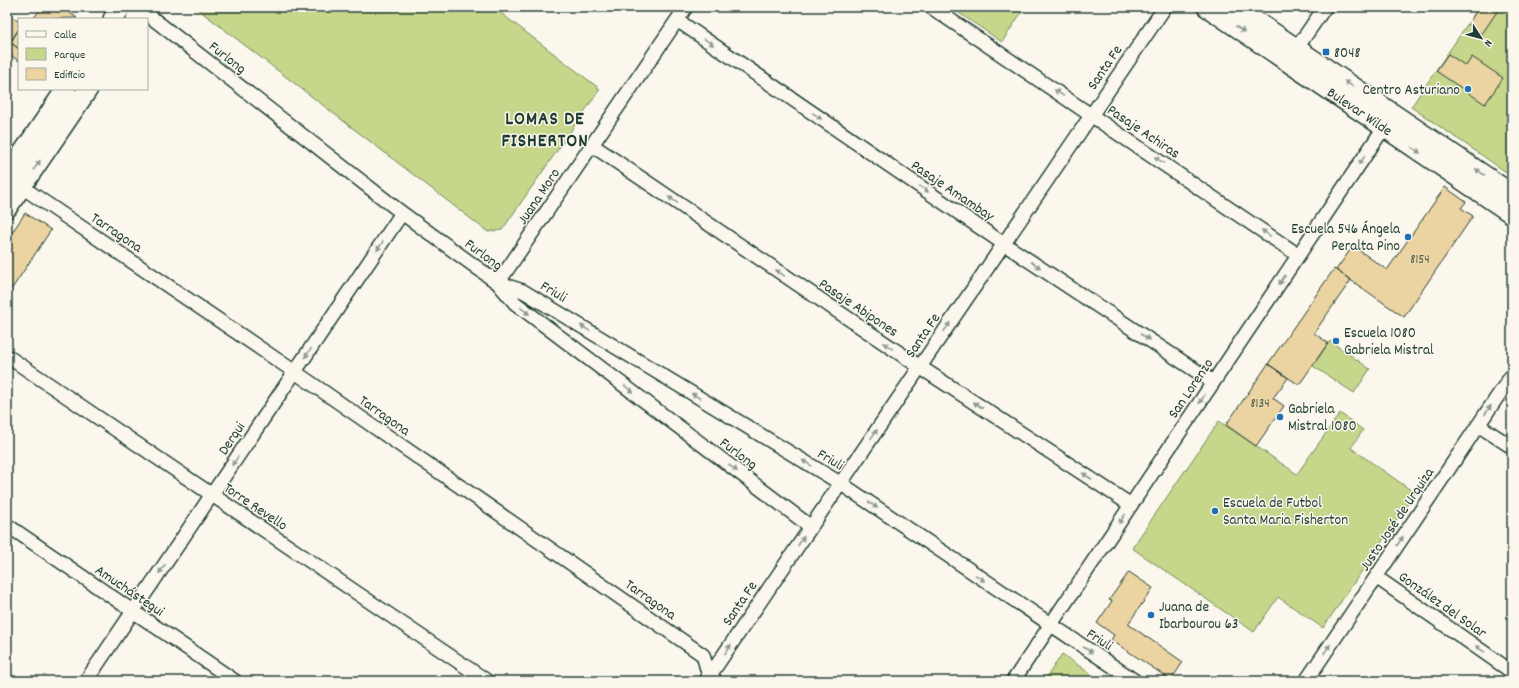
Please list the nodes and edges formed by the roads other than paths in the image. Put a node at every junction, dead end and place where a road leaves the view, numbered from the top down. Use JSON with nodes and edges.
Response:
{"nodes":[{"id":1,"x":121,"y":7,"type":"edge"},
{"id":2,"x":686,"y":7,"type":"edge"},
{"id":3,"x":931,"y":7,"type":"edge"},
{"id":4,"x":1165,"y":7,"type":"edge"},
{"id":5,"x":1207,"y":7,"type":"edge"},
{"id":6,"x":1235,"y":7,"type":"edge"},
{"id":7,"x":1325,"y":7,"type":"edge"},
{"id":8,"x":140,"y":11,"type":"edge"},
{"id":9,"x":114,"y":18,"type":"edge"},
{"id":10,"x":677,"y":20,"type":"junction"},
{"id":11,"x":1292,"y":55,"type":"junction"},
{"id":12,"x":65,"y":90,"type":"edge"},
{"id":13,"x":87,"y":90,"type":"edge"},
{"id":14,"x":1092,"y":115,"type":"junction"},
{"id":15,"x":1389,"y":121,"type":"junction"},
{"id":16,"x":592,"y":145,"type":"junction"},
{"id":17,"x":14,"y":181,"type":"edge"},
{"id":18,"x":1512,"y":194,"type":"edge"},
{"id":19,"x":7,"y":208,"type":"edge"},
{"id":20,"x":402,"y":213,"type":"junction"},
{"id":21,"x":1512,"y":214,"type":"edge"},
{"id":22,"x":1004,"y":244,"type":"junction"},
{"id":23,"x":1298,"y":255,"type":"junction"},
{"id":24,"x":498,"y":283,"type":"junction"},
{"id":25,"x":7,"y":356,"type":"edge"},
{"id":26,"x":920,"y":367,"type":"junction"},
{"id":27,"x":295,"y":372,"type":"junction"},
{"id":28,"x":1512,"y":375,"type":"edge"},
{"id":29,"x":1213,"y":382,"type":"junction"},
{"id":30,"x":1478,"y":425,"type":"junction"},
{"id":31,"x":1512,"y":447,"type":"edge"},
{"id":32,"x":840,"y":483,"type":"junction"},
{"id":33,"x":212,"y":495,"type":"junction"},
{"id":34,"x":1131,"y":505,"type":"junction"},
{"id":35,"x":7,"y":525,"type":"edge"},
{"id":36,"x":811,"y":527,"type":"junction"},
{"id":37,"x":1376,"y":577,"type":"junction"},
{"id":38,"x":133,"y":611,"type":"junction"},
{"id":39,"x":1050,"y":625,"type":"junction"},
{"id":40,"x":1512,"y":672,"type":"edge"},
{"id":41,"x":710,"y":679,"type":"edge"},
{"id":42,"x":86,"y":681,"type":"edge"},
{"id":43,"x":235,"y":681,"type":"edge"},
{"id":44,"x":487,"y":681,"type":"edge"},
{"id":45,"x":1013,"y":681,"type":"edge"},
{"id":46,"x":1135,"y":681,"type":"edge"},
{"id":47,"x":1306,"y":681,"type":"edge"}],
"edges":[{"from":1,"to":9,"type":"main road"},
{"from":2,"to":10,"type":"street","name":"Juana Moro"},
{"from":14,"to":3,"type":"street","name":"Pasaje Achiras","one_way":true},
{"from":4,"to":14,"type":"street","name":"Santa Fe"},
{"from":5,"to":11,"type":"main road","name":"Bulevar Wilde","one_way":true},
{"from":6,"to":11,"type":"main road","name":"Bulevar Wilde"},
{"from":7,"to":11,"type":"street"},
{"from":8,"to":20,"type":"street","name":"Furlong"},
{"from":10,"to":16,"type":"street","name":"Juana Moro"},
{"from":10,"to":22,"type":"street","name":"Pasaje Amambay","one_way":true},
{"from":11,"to":15,"type":"main road","name":"Bulevar Wilde"},
{"from":12,"to":17,"type":"main road"},
{"from":17,"to":13,"type":"main road","one_way":true},
{"from":14,"to":22,"type":"street","name":"Santa Fe"},
{"from":23,"to":14,"type":"street","name":"Pasaje Achiras","one_way":true},
{"from":18,"to":15,"type":"main road","name":"Bulevar Wilde","one_way":true},
{"from":15,"to":21,"type":"main road","name":"Bulevar Wilde","one_way":true},
{"from":15,"to":23,"type":"street","name":"San Lorenzo","one_way":true},
{"from":16,"to":24,"type":"street","name":"Juana Moro"},
{"from":26,"to":16,"type":"street","name":"Pasaje Abipones","one_way":true},
{"from":17,"to":19,"type":"main road"},
{"from":17,"to":27,"type":"street","name":"Tarragona"},
{"from":20,"to":24,"type":"street","name":"Furlong"},
{"from":20,"to":27,"type":"street","name":"Derqui","one_way":true},
{"from":26,"to":22,"type":"street","name":"Santa Fe","one_way":true},
{"from":22,"to":29,"type":"street","name":"Pasaje Amambay","one_way":true},
{"from":23,"to":29,"type":"street","name":"San Lorenzo","one_way":true},
{"from":32,"to":24,"type":"street","name":"Friuli","one_way":true},
{"from":24,"to":36,"type":"street","name":"Furlong","one_way":true},
{"from":25,"to":33,"type":"street","name":"Torre Revello"},
{"from":32,"to":26,"type":"street","name":"Santa Fe","one_way":true},
{"from":34,"to":26,"type":"street","name":"Pasaje Abipones","one_way":true},
{"from":27,"to":33,"type":"street","name":"Derqui","one_way":true},
{"from":27,"to":41,"type":"street","name":"Tarragona"},
{"from":30,"to":28,"type":"street","name":"Justo José de Urquiza","one_way":true},
{"from":29,"to":34,"type":"street","name":"San Lorenzo","one_way":true},
{"from":30,"to":31,"type":"street"},
{"from":37,"to":30,"type":"street","name":"Justo José de Urquiza","one_way":true},
{"from":32,"to":36,"type":"street","name":"Santa Fe"},
{"from":32,"to":39,"type":"street","name":"Friuli","one_way":true},
{"from":33,"to":38,"type":"street","name":"Derqui","one_way":true},
{"from":33,"to":44,"type":"street","name":"Torre Revello"},
{"from":34,"to":39,"type":"street","name":"San Lorenzo","one_way":true},
{"from":35,"to":38,"type":"street","name":"Amuchástegui"},
{"from":41,"to":36,"type":"street","name":"Santa Fe","one_way":true},
{"from":40,"to":37,"type":"street","name":"González del Solar","one_way":true},
{"from":47,"to":37,"type":"street","name":"Justo José de Urquiza","one_way":true},
{"from":38,"to":42,"type":"street","name":"Derqui"},
{"from":38,"to":43,"type":"street","name":"Amuchástegui"},
{"from":39,"to":45,"type":"street","name":"San Lorenzo"},
{"from":39,"to":46,"type":"street","name":"Friuli","one_way":true}]}
